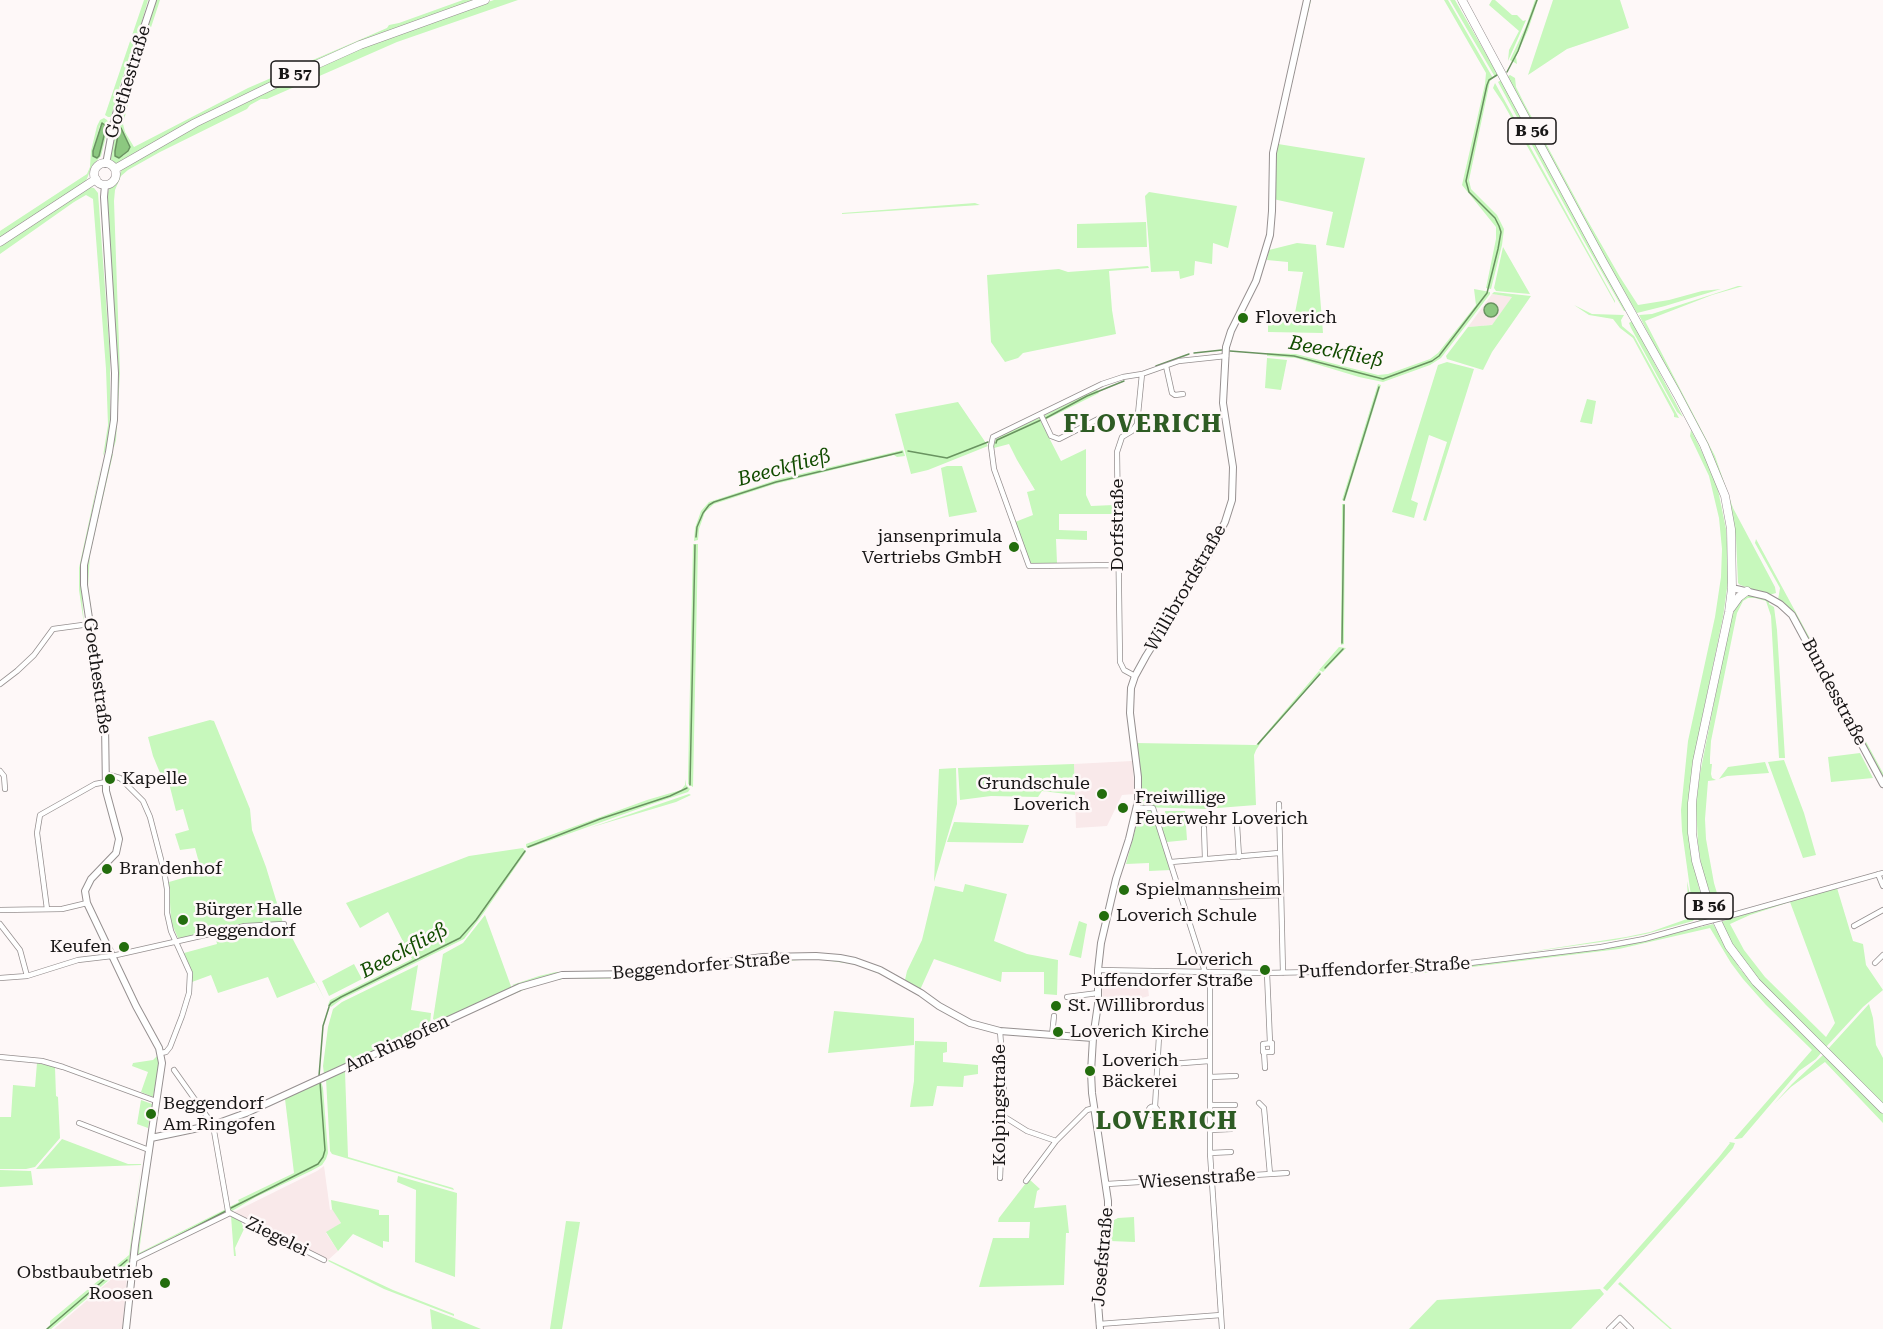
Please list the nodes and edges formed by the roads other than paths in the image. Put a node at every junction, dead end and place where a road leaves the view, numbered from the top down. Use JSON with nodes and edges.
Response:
{"nodes":[{"id":1,"x":153,"y":0,"type":"edge"},
{"id":2,"x":485,"y":0,"type":"edge"},
{"id":3,"x":1307,"y":0,"type":"edge"},
{"id":4,"x":1462,"y":0,"type":"edge"},
{"id":5,"x":106,"y":164,"type":"junction"},
{"id":6,"x":115,"y":169,"type":"junction"},
{"id":7,"x":96,"y":179,"type":"junction"},
{"id":8,"x":105,"y":185,"type":"junction"},
{"id":9,"x":0,"y":242,"type":"edge"},
{"id":10,"x":1226,"y":356,"type":"junction"},
{"id":11,"x":1166,"y":366,"type":"junction"},
{"id":12,"x":1142,"y":374,"type":"junction"},
{"id":13,"x":1183,"y":394,"type":"dead end"},
{"id":14,"x":1041,"y":415,"type":"junction"},
{"id":15,"x":1104,"y":416,"type":"dead end"},
{"id":16,"x":1119,"y":565,"type":"junction"},
{"id":17,"x":1732,"y":588,"type":"junction"},
{"id":18,"x":1747,"y":591,"type":"junction"},
{"id":19,"x":1729,"y":612,"type":"junction"},
{"id":20,"x":90,"y":624,"type":"junction"},
{"id":21,"x":1135,"y":676,"type":"junction"},
{"id":22,"x":0,"y":684,"type":"edge"},
{"id":23,"x":0,"y":771,"type":"edge"},
{"id":24,"x":106,"y":778,"type":"junction"},
{"id":25,"x":1883,"y":784,"type":"edge"},
{"id":26,"x":5,"y":789,"type":"dead end"},
{"id":27,"x":1279,"y":804,"type":"dead end"},
{"id":28,"x":1137,"y":808,"type":"junction"},
{"id":29,"x":1237,"y":825,"type":"dead end"},
{"id":30,"x":1204,"y":828,"type":"dead end"},
{"id":31,"x":1280,"y":853,"type":"junction"},
{"id":32,"x":1239,"y":856,"type":"junction"},
{"id":33,"x":1205,"y":859,"type":"junction"},
{"id":34,"x":1171,"y":862,"type":"junction"},
{"id":35,"x":1881,"y":873,"type":"edge"},
{"id":36,"x":1883,"y":886,"type":"edge"},
{"id":37,"x":1281,"y":895,"type":"junction"},
{"id":38,"x":1222,"y":897,"type":"dead end"},
{"id":39,"x":87,"y":903,"type":"junction"},
{"id":40,"x":47,"y":909,"type":"junction"},
{"id":41,"x":0,"y":910,"type":"edge"},
{"id":42,"x":1883,"y":910,"type":"edge"},
{"id":43,"x":0,"y":924,"type":"edge"},
{"id":44,"x":284,"y":924,"type":"dead end"},
{"id":45,"x":1854,"y":926,"type":"dead end"},
{"id":46,"x":175,"y":941,"type":"junction"},
{"id":47,"x":1883,"y":955,"type":"edge"},
{"id":48,"x":112,"y":956,"type":"junction"},
{"id":49,"x":1875,"y":963,"type":"dead end"},
{"id":50,"x":1098,"y":970,"type":"junction"},
{"id":51,"x":1208,"y":972,"type":"junction"},
{"id":52,"x":1267,"y":973,"type":"junction"},
{"id":53,"x":1283,"y":973,"type":"junction"},
{"id":54,"x":584,"y":975,"type":"joint"},
{"id":55,"x":27,"y":976,"type":"junction"},
{"id":56,"x":0,"y":978,"type":"edge"},
{"id":57,"x":1098,"y":993,"type":"junction"},
{"id":58,"x":1067,"y":997,"type":"dead end"},
{"id":59,"x":1054,"y":1016,"type":"dead end"},
{"id":60,"x":1000,"y":1031,"type":"junction"},
{"id":61,"x":1052,"y":1035,"type":"junction"},
{"id":62,"x":1159,"y":1036,"type":"dead end"},
{"id":63,"x":1094,"y":1038,"type":"junction"},
{"id":64,"x":161,"y":1053,"type":"junction"},
{"id":65,"x":0,"y":1057,"type":"edge"},
{"id":66,"x":1209,"y":1061,"type":"junction"},
{"id":67,"x":1158,"y":1065,"type":"junction"},
{"id":68,"x":1265,"y":1068,"type":"dead end"},
{"id":69,"x":174,"y":1070,"type":"dead end"},
{"id":70,"x":1236,"y":1076,"type":"dead end"},
{"id":71,"x":1210,"y":1077,"type":"junction"},
{"id":72,"x":156,"y":1101,"type":"junction"},
{"id":73,"x":1259,"y":1103,"type":"dead end"},
{"id":74,"x":1210,"y":1105,"type":"junction"},
{"id":75,"x":1234,"y":1105,"type":"dead end"},
{"id":76,"x":1155,"y":1107,"type":"dead end"},
{"id":77,"x":1095,"y":1108,"type":"junction"},
{"id":78,"x":1883,"y":1109,"type":"edge"},
{"id":79,"x":1003,"y":1116,"type":"junction"},
{"id":80,"x":79,"y":1123,"type":"dead end"},
{"id":81,"x":213,"y":1125,"type":"junction"},
{"id":82,"x":1231,"y":1129,"type":"dead end"},
{"id":83,"x":1210,"y":1130,"type":"junction"},
{"id":84,"x":151,"y":1138,"type":"junction"},
{"id":85,"x":1056,"y":1142,"type":"junction"},
{"id":86,"x":149,"y":1150,"type":"junction"},
{"id":87,"x":1231,"y":1152,"type":"dead end"},
{"id":88,"x":1210,"y":1153,"type":"junction"},
{"id":89,"x":1287,"y":1173,"type":"dead end"},
{"id":90,"x":1270,"y":1174,"type":"junction"},
{"id":91,"x":1000,"y":1178,"type":"dead end"},
{"id":92,"x":1211,"y":1178,"type":"junction"},
{"id":93,"x":1026,"y":1181,"type":"dead end"},
{"id":94,"x":1107,"y":1184,"type":"junction"},
{"id":95,"x":230,"y":1213,"type":"junction"},
{"id":96,"x":133,"y":1260,"type":"junction"},
{"id":97,"x":324,"y":1260,"type":"dead end"},
{"id":98,"x":1221,"y":1315,"type":"junction"},
{"id":99,"x":1100,"y":1326,"type":"edge"},
{"id":100,"x":126,"y":1329,"type":"edge"},
{"id":101,"x":1222,"y":1329,"type":"edge"},
{"id":102,"x":1609,"y":1329,"type":"edge"},
{"id":103,"x":1631,"y":1329,"type":"edge"}],
"edges":[{"from":1,"to":5,"type":"street","name":"Goethestraße"},
{"from":2,"to":6,"type":"main road","number":"B 57"},
{"from":3,"to":10,"type":"street","name":"Willibrordstraße"},
{"from":4,"to":17,"type":"main road","number":"B 56"},
{"from":5,"to":6,"type":"main road"},
{"from":5,"to":7,"type":"main road"},
{"from":6,"to":8,"type":"main road","number":"B 57"},
{"from":7,"to":8,"type":"main road"},
{"from":7,"to":9,"type":"main road"},
{"from":8,"to":20,"type":"street","name":"Goethestraße"},
{"from":10,"to":11,"type":"street"},
{"from":10,"to":21,"type":"street","name":"Willibrordstraße"},
{"from":11,"to":12,"type":"street"},
{"from":11,"to":13,"type":"street"},
{"from":12,"to":14,"type":"street"},
{"from":12,"to":16,"type":"street","name":"Dorfstraße"},
{"from":14,"to":15,"type":"street"},
{"from":14,"to":16,"type":"street"},
{"from":16,"to":21,"type":"street","name":"Dorfstraße"},
{"from":17,"to":18,"type":"street"},
{"from":17,"to":19,"type":"main road","number":"B 56"},
{"from":18,"to":19,"type":"main road"},
{"from":18,"to":25,"type":"street","name":"Bundesstraße"},
{"from":19,"to":78,"type":"main road","number":"B 56"},
{"from":20,"to":22,"type":"street"},
{"from":20,"to":24,"type":"street","name":"Goethestraße"},
{"from":21,"to":28,"type":"street","name":"Josefstraße"},
{"from":23,"to":26,"type":"street"},
{"from":24,"to":39,"type":"street","name":"Goethestraße"},
{"from":24,"to":40,"type":"street"},
{"from":24,"to":46,"type":"street"},
{"from":27,"to":31,"type":"street"},
{"from":28,"to":34,"type":"street"},
{"from":28,"to":50,"type":"street","name":"Josefstraße"},
{"from":29,"to":32,"type":"street"},
{"from":30,"to":33,"type":"street"},
{"from":31,"to":32,"type":"street"},
{"from":31,"to":37,"type":"street"},
{"from":32,"to":33,"type":"street"},
{"from":33,"to":34,"type":"street"},
{"from":34,"to":51,"type":"street"},
{"from":35,"to":36,"type":"street"},
{"from":35,"to":53,"type":"street","name":"Puffendorfer Straße","bridge":true},
{"from":37,"to":38,"type":"street"},
{"from":37,"to":53,"type":"street"},
{"from":39,"to":40,"type":"street"},
{"from":39,"to":48,"type":"street"},
{"from":40,"to":41,"type":"street"},
{"from":42,"to":45,"type":"street"},
{"from":43,"to":55,"type":"street"},
{"from":44,"to":46,"type":"street"},
{"from":46,"to":48,"type":"street"},
{"from":46,"to":64,"type":"street"},
{"from":47,"to":49,"type":"street"},
{"from":48,"to":55,"type":"street"},
{"from":48,"to":64,"type":"street"},
{"from":50,"to":51,"type":"street","name":"Puffendorfer Straße"},
{"from":50,"to":57,"type":"street","name":"Josefstraße"},
{"from":51,"to":52,"type":"street","name":"Puffendorfer Straße"},
{"from":51,"to":66,"type":"street"},
{"from":52,"to":53,"type":"street","name":"Puffendorfer Straße"},
{"from":52,"to":68,"type":"street"},
{"from":54,"to":60,"type":"street","name":"Beggendorfer Straße"},
{"from":54,"to":81,"type":"street","name":"Am Ringofen"},
{"from":55,"to":56,"type":"street"},
{"from":57,"to":58,"type":"street"},
{"from":57,"to":63,"type":"street","name":"Josefstraße"},
{"from":59,"to":61,"type":"street"},
{"from":60,"to":61,"type":"street","name":"Beggendorfer Straße"},
{"from":60,"to":79,"type":"street","name":"Kolpingstraße"},
{"from":61,"to":63,"type":"street","name":"Beggendorfer Straße"},
{"from":62,"to":67,"type":"street"},
{"from":63,"to":77,"type":"street","name":"Josefstraße"},
{"from":64,"to":72,"type":"street"},
{"from":65,"to":72,"type":"street"},
{"from":66,"to":67,"type":"street"},
{"from":66,"to":71,"type":"street"},
{"from":67,"to":76,"type":"street"},
{"from":69,"to":81,"type":"street"},
{"from":70,"to":71,"type":"street"},
{"from":71,"to":74,"type":"street"},
{"from":72,"to":84,"type":"street"},
{"from":73,"to":90,"type":"street"},
{"from":74,"to":75,"type":"street"},
{"from":74,"to":83,"type":"street"},
{"from":77,"to":85,"type":"street"},
{"from":77,"to":94,"type":"street","name":"Josefstraße"},
{"from":79,"to":85,"type":"street"},
{"from":79,"to":91,"type":"street","name":"Kolpingstraße"},
{"from":80,"to":86,"type":"street"},
{"from":81,"to":84,"type":"street","name":"Am Ringofen"},
{"from":81,"to":95,"type":"street"},
{"from":82,"to":83,"type":"street"},
{"from":83,"to":88,"type":"street"},
{"from":84,"to":86,"type":"street"},
{"from":85,"to":93,"type":"street"},
{"from":86,"to":96,"type":"street"},
{"from":87,"to":88,"type":"street"},
{"from":88,"to":92,"type":"street"},
{"from":89,"to":90,"type":"street","name":"Wiesenstraße"},
{"from":90,"to":92,"type":"street","name":"Wiesenstraße"},
{"from":92,"to":94,"type":"street","name":"Wiesenstraße"},
{"from":92,"to":98,"type":"street"},
{"from":94,"to":99,"type":"street","name":"Josefstraße"},
{"from":95,"to":96,"type":"street"},
{"from":95,"to":97,"type":"street","name":"Ziegelei"},
{"from":96,"to":100,"type":"street"},
{"from":98,"to":99,"type":"street"},
{"from":98,"to":101,"type":"street"},
{"from":102,"to":103,"type":"street"}]}
